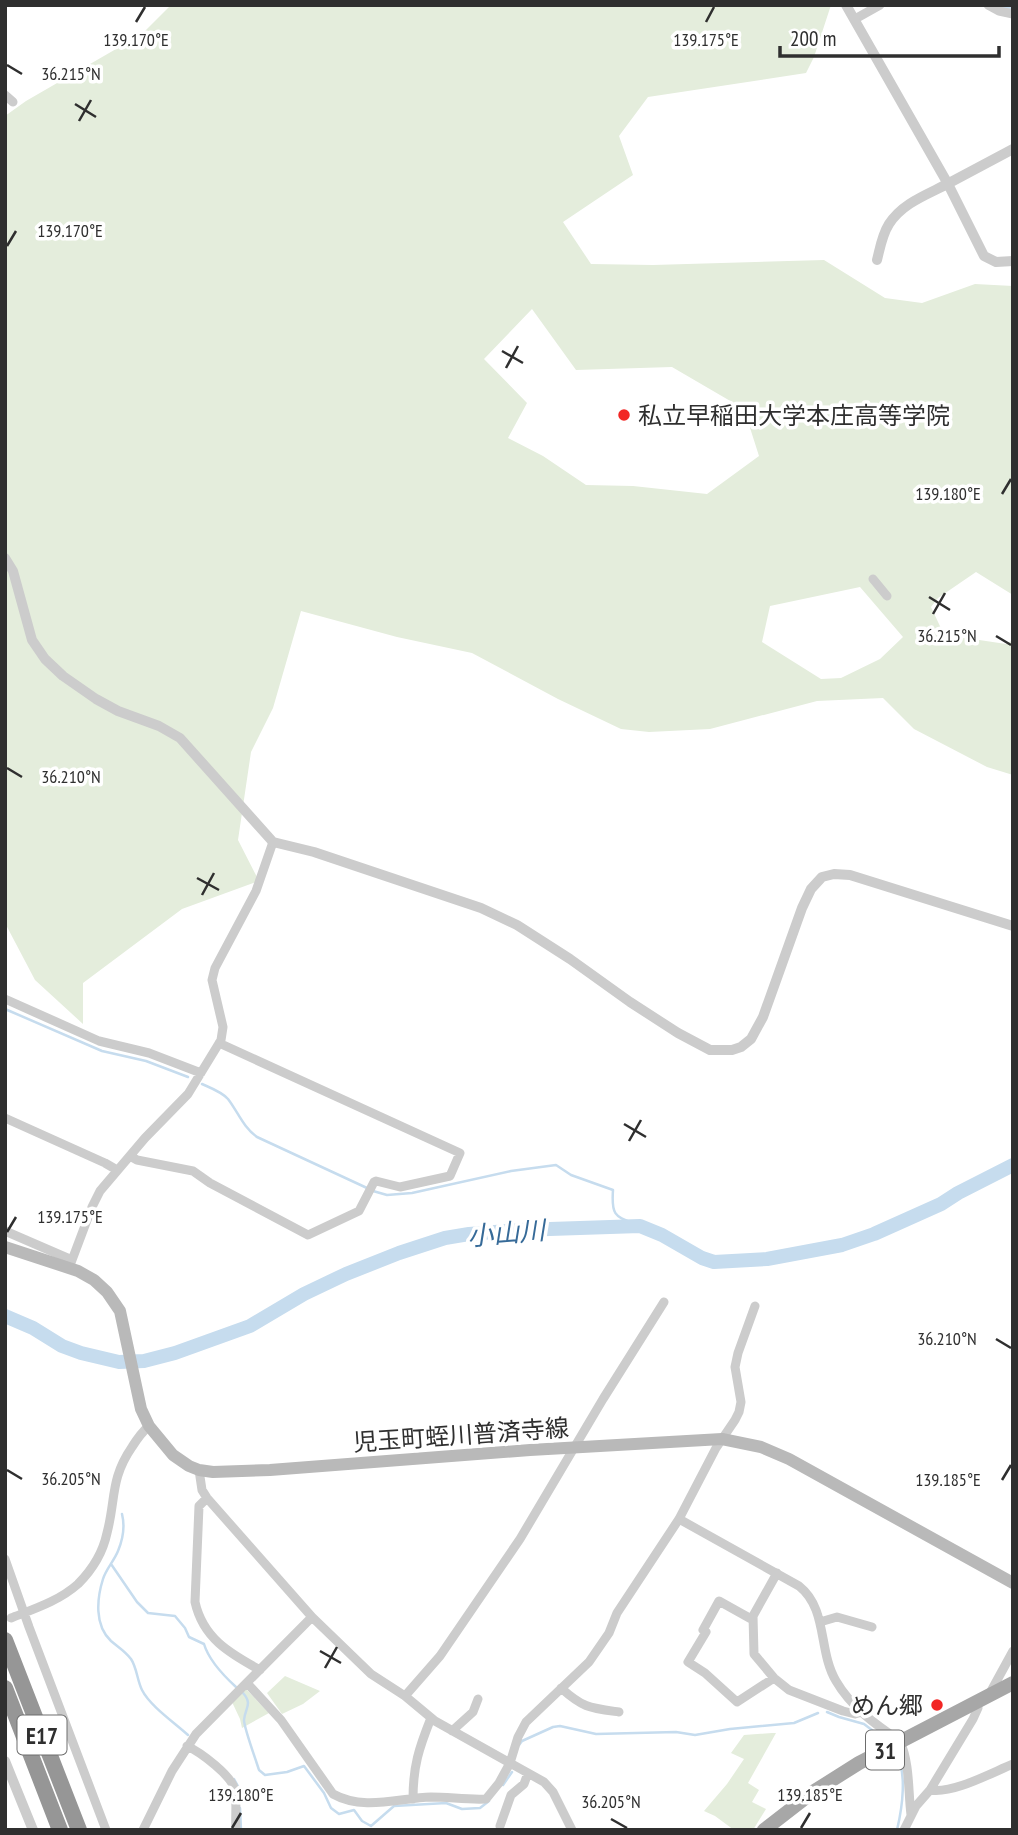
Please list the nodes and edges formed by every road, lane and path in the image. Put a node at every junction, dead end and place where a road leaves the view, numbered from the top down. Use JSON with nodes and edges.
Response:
{"nodes":[{"id":1,"x":846,"y":5,"type":"edge"},
{"id":2,"x":880,"y":5,"type":"edge"},
{"id":3,"x":988,"y":5,"type":"edge"},
{"id":4,"x":1013,"y":14,"type":"edge"},
{"id":5,"x":855,"y":19,"type":"junction"},
{"id":6,"x":1013,"y":149,"type":"edge"},
{"id":7,"x":948,"y":184,"type":"junction"},
{"id":8,"x":877,"y":260,"type":"dead end"},
{"id":9,"x":1013,"y":261,"type":"edge"},
{"id":10,"x":5,"y":558,"type":"edge"},
{"id":11,"x":873,"y":579,"type":"dead end"},
{"id":12,"x":887,"y":596,"type":"dead end"},
{"id":13,"x":273,"y":842,"type":"junction"},
{"id":14,"x":1013,"y":926,"type":"edge"},
{"id":15,"x":5,"y":999,"type":"edge"},
{"id":16,"x":219,"y":1043,"type":"junction"},
{"id":17,"x":201,"y":1073,"type":"junction"},
{"id":18,"x":5,"y":1118,"type":"edge"},
{"id":19,"x":130,"y":1156,"type":"junction"},
{"id":20,"x":117,"y":1170,"type":"junction"},
{"id":21,"x":5,"y":1231,"type":"edge"},
{"id":22,"x":5,"y":1247,"type":"edge"},
{"id":23,"x":70,"y":1264,"type":"junction"},
{"id":24,"x":664,"y":1303,"type":"dead end"},
{"id":25,"x":755,"y":1306,"type":"dead end"},
{"id":26,"x":149,"y":1426,"type":"junction"},
{"id":27,"x":722,"y":1439,"type":"junction"},
{"id":28,"x":575,"y":1447,"type":"junction"},
{"id":29,"x":199,"y":1470,"type":"junction"},
{"id":30,"x":207,"y":1498,"type":"junction"},
{"id":31,"x":679,"y":1519,"type":"junction"},
{"id":32,"x":5,"y":1559,"type":"edge"},
{"id":33,"x":777,"y":1573,"type":"junction"},
{"id":34,"x":1013,"y":1583,"type":"edge"},
{"id":35,"x":24,"y":1613,"type":"junction"},
{"id":36,"x":312,"y":1617,"type":"junction"},
{"id":37,"x":11,"y":1618,"type":"dead end"},
{"id":38,"x":753,"y":1620,"type":"junction"},
{"id":39,"x":820,"y":1622,"type":"junction"},
{"id":40,"x":872,"y":1627,"type":"dead end"},
{"id":41,"x":5,"y":1640,"type":"edge"},
{"id":42,"x":1013,"y":1651,"type":"edge"},
{"id":43,"x":260,"y":1670,"type":"junction"},
{"id":44,"x":774,"y":1678,"type":"junction"},
{"id":45,"x":247,"y":1683,"type":"junction"},
{"id":46,"x":1013,"y":1683,"type":"edge"},
{"id":47,"x":5,"y":1688,"type":"edge"},
{"id":48,"x":561,"y":1688,"type":"junction"},
{"id":49,"x":405,"y":1696,"type":"junction"},
{"id":50,"x":984,"y":1697,"type":"junction"},
{"id":51,"x":478,"y":1699,"type":"dead end"},
{"id":52,"x":619,"y":1712,"type":"dead end"},
{"id":53,"x":862,"y":1712,"type":"junction"},
{"id":54,"x":431,"y":1718,"type":"junction"},
{"id":55,"x":452,"y":1731,"type":"junction"},
{"id":56,"x":900,"y":1741,"type":"junction"},
{"id":57,"x":187,"y":1745,"type":"junction"},
{"id":58,"x":5,"y":1761,"type":"edge"},
{"id":59,"x":510,"y":1763,"type":"junction"},
{"id":60,"x":1013,"y":1764,"type":"edge"},
{"id":61,"x":528,"y":1773,"type":"junction"},
{"id":62,"x":930,"y":1790,"type":"junction"},
{"id":63,"x":413,"y":1799,"type":"junction"},
{"id":64,"x":911,"y":1815,"type":"junction"},
{"id":65,"x":500,"y":1826,"type":"dead end"},
{"id":66,"x":33,"y":1830,"type":"edge"},
{"id":67,"x":60,"y":1830,"type":"edge"},
{"id":68,"x":79,"y":1830,"type":"edge"},
{"id":69,"x":106,"y":1830,"type":"edge"},
{"id":70,"x":142,"y":1830,"type":"edge"},
{"id":71,"x":236,"y":1830,"type":"edge"},
{"id":72,"x":572,"y":1830,"type":"edge"},
{"id":73,"x":764,"y":1830,"type":"edge"},
{"id":74,"x":904,"y":1830,"type":"edge"}],
"edges":[{"from":1,"to":5,"type":"street"},
{"from":2,"to":5,"type":"street"},
{"from":3,"to":4,"type":"street"},
{"from":5,"to":7,"type":"street"},
{"from":6,"to":7,"type":"street"},
{"from":7,"to":8,"type":"street"},
{"from":7,"to":9,"type":"street"},
{"from":10,"to":13,"type":"street"},
{"from":11,"to":12,"type":"street"},
{"from":13,"to":14,"type":"street"},
{"from":13,"to":16,"type":"street"},
{"from":15,"to":17,"type":"street"},
{"from":16,"to":17,"type":"street"},
{"from":16,"to":19,"type":"street"},
{"from":17,"to":19,"type":"street"},
{"from":18,"to":20,"type":"street"},
{"from":19,"to":20,"type":"street"},
{"from":20,"to":23,"type":"street"},
{"from":21,"to":23,"type":"street"},
{"from":22,"to":23,"type":"main road","name":"児玉町蛭川普済寺線"},
{"from":23,"to":26,"type":"main road","name":"児玉町蛭川普済寺線"},
{"from":24,"to":28,"type":"street"},
{"from":25,"to":27,"type":"street"},
{"from":26,"to":29,"type":"main road","name":"児玉町蛭川普済寺線"},
{"from":26,"to":35,"type":"street"},
{"from":27,"to":28,"type":"main road","name":"児玉町蛭川普済寺線"},
{"from":27,"to":31,"type":"street"},
{"from":27,"to":34,"type":"main road","name":"児玉町蛭川普済寺線"},
{"from":28,"to":29,"type":"main road","name":"児玉町蛭川普済寺線"},
{"from":28,"to":49,"type":"street"},
{"from":29,"to":30,"type":"street"},
{"from":30,"to":36,"type":"street"},
{"from":30,"to":43,"type":"street"},
{"from":31,"to":33,"type":"street"},
{"from":31,"to":48,"type":"street"},
{"from":32,"to":35,"type":"street"},
{"from":33,"to":38,"type":"street"},
{"from":33,"to":39,"type":"street"},
{"from":35,"to":37,"type":"street"},
{"from":35,"to":69,"type":"street"},
{"from":36,"to":43,"type":"street"},
{"from":36,"to":49,"type":"street"},
{"from":38,"to":44,"type":"street"},
{"from":38,"to":44,"type":"street"},
{"from":39,"to":40,"type":"street"},
{"from":39,"to":53,"type":"street"},
{"from":41,"to":68,"type":"highway","number":"E17"},
{"from":42,"to":50,"type":"street"},
{"from":43,"to":45,"type":"street"},
{"from":44,"to":53,"type":"street"},
{"from":45,"to":57,"type":"street"},
{"from":45,"to":63,"type":"street"},
{"from":46,"to":50,"type":"main road","number":"31"},
{"from":47,"to":67,"type":"highway","number":"E17"},
{"from":48,"to":52,"type":"street"},
{"from":48,"to":59,"type":"street"},
{"from":49,"to":54,"type":"street"},
{"from":50,"to":56,"type":"main road","number":"31"},
{"from":50,"to":62,"type":"street"},
{"from":51,"to":55,"type":"street"},
{"from":53,"to":56,"type":"street"},
{"from":54,"to":55,"type":"street"},
{"from":54,"to":63,"type":"street"},
{"from":55,"to":59,"type":"street"},
{"from":56,"to":64,"type":"street"},
{"from":56,"to":73,"type":"main road","number":"31"},
{"from":57,"to":70,"type":"street"},
{"from":57,"to":71,"type":"street"},
{"from":58,"to":66,"type":"street"},
{"from":59,"to":61,"type":"street"},
{"from":59,"to":63,"type":"street"},
{"from":60,"to":62,"type":"street"},
{"from":61,"to":65,"type":"street"},
{"from":61,"to":72,"type":"street"},
{"from":62,"to":64,"type":"street"},
{"from":64,"to":74,"type":"street"}]}
